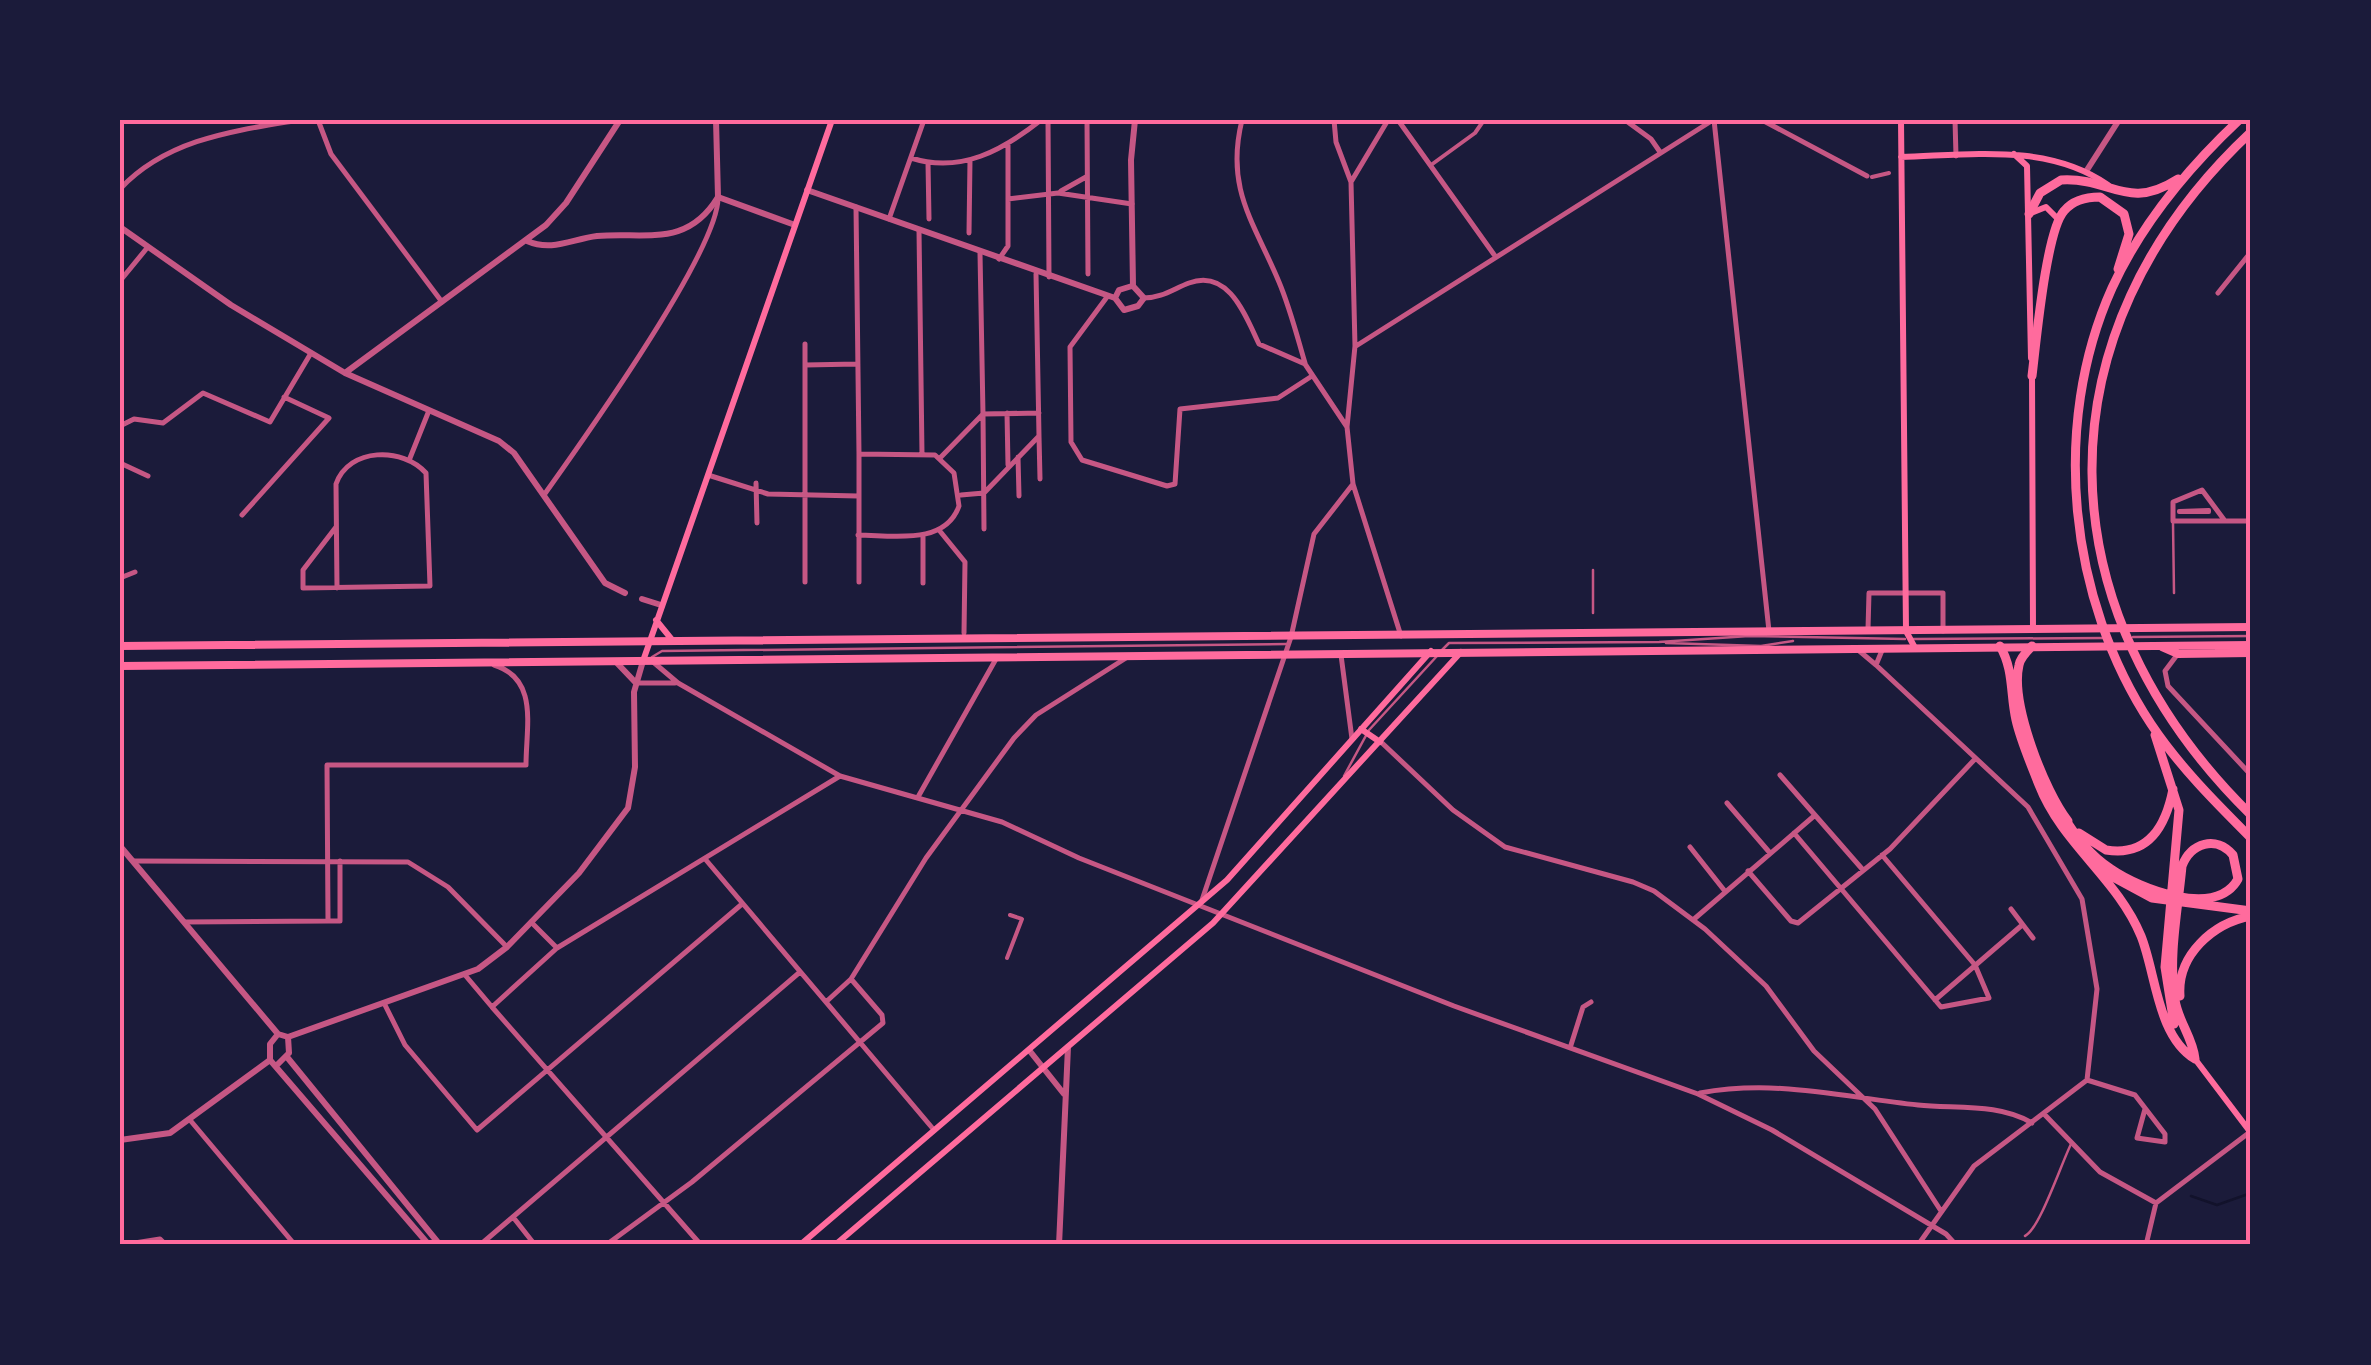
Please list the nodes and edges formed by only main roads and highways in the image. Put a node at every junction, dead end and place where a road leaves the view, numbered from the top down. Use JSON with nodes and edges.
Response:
{"nodes":[{"id":1,"x":832,"y":120,"type":"edge"},
{"id":2,"x":1901,"y":120,"type":"edge"},
{"id":3,"x":2239,"y":120,"type":"edge"},
{"id":4,"x":2251,"y":132,"type":"edge"},
{"id":5,"x":2014,"y":154,"type":"junction"},
{"id":6,"x":1901,"y":157,"type":"junction"},
{"id":7,"x":2189,"y":172,"type":"junction"},
{"id":8,"x":2118,"y":192,"type":"junction"},
{"id":9,"x":2030,"y":214,"type":"junction"},
{"id":10,"x":2058,"y":218,"type":"junction"},
{"id":11,"x":2030,"y":266,"type":"junction"},
{"id":12,"x":2048,"y":268,"type":"junction"},
{"id":13,"x":2112,"y":289,"type":"junction"},
{"id":14,"x":2032,"y":376,"type":"junction"},
{"id":15,"x":656,"y":620,"type":"junction"},
{"id":16,"x":2251,"y":627,"type":"edge"},
{"id":17,"x":2032,"y":629,"type":"junction"},
{"id":18,"x":1446,"y":635,"type":"junction"},
{"id":19,"x":2066,"y":637,"type":"junction"},
{"id":20,"x":2159,"y":637,"type":"junction"},
{"id":21,"x":1910,"y":639,"type":"junction"},
{"id":22,"x":648,"y":642,"type":"junction"},
{"id":23,"x":674,"y":642,"type":"junction"},
{"id":24,"x":1462,"y":643,"type":"junction"},
{"id":25,"x":1289,"y":645,"type":"junction"},
{"id":26,"x":2193,"y":645,"type":"junction"},
{"id":27,"x":120,"y":646,"type":"edge"},
{"id":28,"x":2000,"y":646,"type":"junction"},
{"id":29,"x":2032,"y":646,"type":"junction"},
{"id":30,"x":2251,"y":650,"type":"edge"},
{"id":31,"x":1431,"y":651,"type":"junction"},
{"id":32,"x":2214,"y":654,"type":"junction"},
{"id":33,"x":647,"y":661,"type":"junction"},
{"id":34,"x":120,"y":666,"type":"edge"},
{"id":35,"x":2151,"y":723,"type":"junction"},
{"id":36,"x":1363,"y":731,"type":"junction"},
{"id":37,"x":1380,"y":742,"type":"junction"},
{"id":38,"x":2172,"y":788,"type":"junction"},
{"id":39,"x":2248,"y":810,"type":"edge"},
{"id":40,"x":2064,"y":817,"type":"junction"},
{"id":41,"x":2251,"y":838,"type":"edge"},
{"id":42,"x":2088,"y":861,"type":"junction"},
{"id":43,"x":2152,"y":894,"type":"junction"},
{"id":44,"x":2197,"y":902,"type":"junction"},
{"id":45,"x":2251,"y":914,"type":"edge"},
{"id":46,"x":2183,"y":1024,"type":"junction"},
{"id":47,"x":2178,"y":1038,"type":"junction"},
{"id":48,"x":2195,"y":1059,"type":"junction"},
{"id":49,"x":2250,"y":1133,"type":"edge"},
{"id":50,"x":840,"y":1244,"type":"edge"},
{"id":51,"x":800,"y":1245,"type":"edge"}],
"edges":[{"from":1,"to":15,"type":"main road"},
{"from":2,"to":6,"type":"main road"},
{"from":3,"to":7,"type":"highway"},
{"from":4,"to":39,"type":"highway"},
{"from":5,"to":6,"type":"main road"},
{"from":5,"to":8,"type":"main road"},
{"from":5,"to":9,"type":"main road"},
{"from":6,"to":21,"type":"main road"},
{"from":7,"to":8,"type":"highway"},
{"from":7,"to":13,"type":"highway"},
{"from":8,"to":9,"type":"highway"},
{"from":9,"to":10,"type":"main road"},
{"from":9,"to":11,"type":"main road"},
{"from":10,"to":12,"type":"highway"},
{"from":10,"to":13,"type":"highway"},
{"from":11,"to":12,"type":"main road"},
{"from":11,"to":14,"type":"main road"},
{"from":12,"to":14,"type":"highway"},
{"from":13,"to":35,"type":"highway"},
{"from":14,"to":17,"type":"main road"},
{"from":15,"to":22,"type":"main road"},
{"from":15,"to":23,"type":"main road"},
{"from":16,"to":20,"type":"main road"},
{"from":17,"to":19,"type":"main road"},
{"from":17,"to":21,"type":"main road"},
{"from":18,"to":24,"type":"main road"},
{"from":18,"to":25,"type":"main road"},
{"from":18,"to":31,"type":"main road"},
{"from":19,"to":20,"type":"main road"},
{"from":19,"to":20,"type":"main road"},
{"from":19,"to":29,"type":"main road"},
{"from":20,"to":26,"type":"main road"},
{"from":20,"to":32,"type":"main road"},
{"from":21,"to":24,"type":"main road"},
{"from":21,"to":24,"type":"main road"},
{"from":21,"to":28,"type":"main road"},
{"from":22,"to":23,"type":"main road"},
{"from":22,"to":27,"type":"main road"},
{"from":22,"to":33,"type":"main road"},
{"from":23,"to":25,"type":"main road"},
{"from":24,"to":31,"type":"main road"},
{"from":24,"to":37,"type":"main road"},
{"from":25,"to":31,"type":"main road"},
{"from":25,"to":33,"type":"main road"},
{"from":26,"to":30,"type":"main road"},
{"from":26,"to":32,"type":"main road"},
{"from":28,"to":29,"type":"main road"},
{"from":28,"to":42,"type":"highway"},
{"from":29,"to":40,"type":"highway"},
{"from":30,"to":32,"type":"main road"},
{"from":31,"to":36,"type":"main road"},
{"from":33,"to":34,"type":"main road"},
{"from":35,"to":38,"type":"highway"},
{"from":35,"to":41,"type":"highway"},
{"from":36,"to":37,"type":"main road"},
{"from":36,"to":51,"type":"main road"},
{"from":37,"to":50,"type":"main road"},
{"from":38,"to":40,"type":"highway"},
{"from":38,"to":47,"type":"highway"},
{"from":40,"to":43,"type":"highway"},
{"from":42,"to":43,"type":"highway"},
{"from":42,"to":47,"type":"highway"},
{"from":43,"to":44,"type":"highway"},
{"from":44,"to":45,"type":"highway"},
{"from":44,"to":46,"type":"highway"},
{"from":45,"to":46,"type":"highway"},
{"from":46,"to":48,"type":"highway"},
{"from":47,"to":48,"type":"highway"},
{"from":48,"to":49,"type":"main road"}]}
